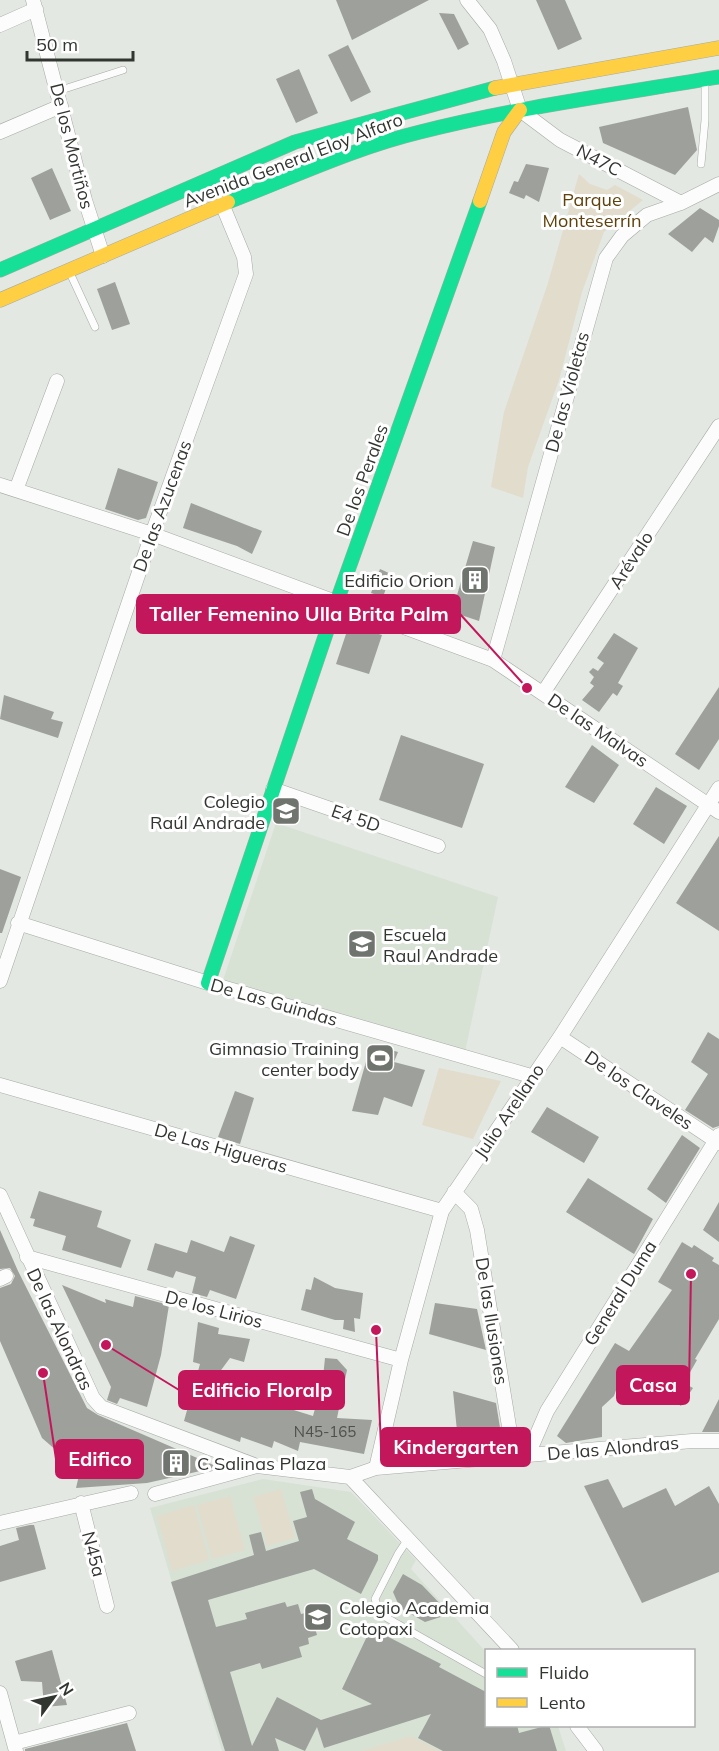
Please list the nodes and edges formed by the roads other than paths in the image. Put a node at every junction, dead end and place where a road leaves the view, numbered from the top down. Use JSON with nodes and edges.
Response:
{"nodes":[{"id":1,"x":467,"y":0,"type":"edge"},
{"id":2,"x":34,"y":5,"type":"edge"},
{"id":3,"x":0,"y":25,"type":"edge"},
{"id":4,"x":719,"y":48,"type":"edge"},
{"id":5,"x":123,"y":70,"type":"dead end"},
{"id":6,"x":719,"y":76,"type":"edge"},
{"id":7,"x":705,"y":79,"type":"junction"},
{"id":8,"x":511,"y":84,"type":"junction"},
{"id":9,"x":58,"y":91,"type":"junction"},
{"id":10,"x":61,"y":106,"type":"junction"},
{"id":11,"x":520,"y":110,"type":"junction"},
{"id":12,"x":0,"y":132,"type":"edge"},
{"id":13,"x":701,"y":164,"type":"dead end"},
{"id":14,"x":719,"y":184,"type":"edge"},
{"id":15,"x":681,"y":203,"type":"junction"},
{"id":16,"x":222,"y":204,"type":"junction"},
{"id":17,"x":94,"y":228,"type":"junction"},
{"id":18,"x":103,"y":256,"type":"junction"},
{"id":19,"x":0,"y":270,"type":"edge"},
{"id":20,"x":69,"y":270,"type":"junction"},
{"id":21,"x":0,"y":300,"type":"edge"},
{"id":22,"x":94,"y":327,"type":"dead end"},
{"id":23,"x":57,"y":381,"type":"dead end"},
{"id":24,"x":719,"y":426,"type":"edge"},
{"id":25,"x":0,"y":485,"type":"edge"},
{"id":26,"x":16,"y":490,"type":"junction"},
{"id":27,"x":152,"y":534,"type":"junction"},
{"id":28,"x":337,"y":601,"type":"junction"},
{"id":29,"x":493,"y":660,"type":"junction"},
{"id":30,"x":543,"y":693,"type":"junction"},
{"id":31,"x":719,"y":788,"type":"edge"},
{"id":32,"x":273,"y":789,"type":"junction"},
{"id":33,"x":714,"y":808,"type":"edge"},
{"id":34,"x":438,"y":846,"type":"dead end"},
{"id":35,"x":18,"y":923,"type":"junction"},
{"id":36,"x":0,"y":981,"type":"edge"},
{"id":37,"x":207,"y":983,"type":"junction"},
{"id":38,"x":560,"y":1037,"type":"junction"},
{"id":39,"x":531,"y":1076,"type":"junction"},
{"id":40,"x":0,"y":1085,"type":"edge"},
{"id":41,"x":718,"y":1139,"type":"edge"},
{"id":42,"x":454,"y":1192,"type":"junction"},
{"id":43,"x":0,"y":1195,"type":"edge"},
{"id":44,"x":442,"y":1211,"type":"junction"},
{"id":45,"x":27,"y":1257,"type":"junction"},
{"id":46,"x":401,"y":1360,"type":"junction"},
{"id":47,"x":719,"y":1441,"type":"edge"},
{"id":48,"x":521,"y":1456,"type":"junction"},
{"id":49,"x":257,"y":1466,"type":"junction"},
{"id":50,"x":376,"y":1468,"type":"junction"},
{"id":51,"x":350,"y":1477,"type":"junction"},
{"id":52,"x":131,"y":1493,"type":"dead end"},
{"id":53,"x":155,"y":1494,"type":"dead end"},
{"id":54,"x":81,"y":1503,"type":"junction"},
{"id":55,"x":0,"y":1522,"type":"edge"},
{"id":56,"x":408,"y":1539,"type":"junction"},
{"id":57,"x":107,"y":1606,"type":"dead end"},
{"id":58,"x":511,"y":1649,"type":"edge"},
{"id":59,"x":485,"y":1673,"type":"edge"},
{"id":60,"x":0,"y":1693,"type":"edge"},
{"id":61,"x":129,"y":1713,"type":"dead end"},
{"id":62,"x":578,"y":1727,"type":"edge"},
{"id":63,"x":15,"y":1747,"type":"edge"},
{"id":64,"x":596,"y":1751,"type":"edge"}],
"edges":[{"from":1,"to":8,"type":"street"},
{"from":2,"to":3,"type":"street"},
{"from":2,"to":9,"type":"street","name":"De los Mortiños"},
{"from":4,"to":8,"type":"main road","name":"Avenida General Eloy Alfaro"},
{"from":5,"to":9,"type":"lane"},
{"from":6,"to":7,"type":"main road","name":"Avenida General Eloy Alfaro"},
{"from":7,"to":11,"type":"main road","name":"Avenida General Eloy Alfaro"},
{"from":7,"to":13,"type":"lane"},
{"from":8,"to":11,"type":"street"},
{"from":8,"to":17,"type":"main road","name":"Avenida General Eloy Alfaro"},
{"from":9,"to":10,"type":"street","name":"De los Mortiños"},
{"from":10,"to":12,"type":"street"},
{"from":10,"to":17,"type":"street","name":"De los Mortiños"},
{"from":11,"to":15,"type":"street","name":"N47C"},
{"from":11,"to":16,"type":"main road","name":"Avenida General Eloy Alfaro"},
{"from":11,"to":28,"type":"main road","name":"De los Perales"},
{"from":14,"to":15,"type":"street","name":"De las Violetas"},
{"from":15,"to":29,"type":"street","name":"De las Violetas"},
{"from":16,"to":18,"type":"main road","name":"Avenida General Eloy Alfaro"},
{"from":16,"to":27,"type":"street","name":"De las Azucenas"},
{"from":17,"to":18,"type":"street","name":"De los Mortiños"},
{"from":17,"to":19,"type":"main road","name":"Avenida General Eloy Alfaro"},
{"from":18,"to":20,"type":"main road","name":"Avenida General Eloy Alfaro"},
{"from":20,"to":21,"type":"main road","name":"Avenida General Eloy Alfaro"},
{"from":20,"to":22,"type":"lane"},
{"from":23,"to":26,"type":"street"},
{"from":24,"to":30,"type":"street","name":"Arévalo"},
{"from":25,"to":26,"type":"street","name":"De las Malvas"},
{"from":26,"to":27,"type":"street","name":"De las Malvas"},
{"from":27,"to":28,"type":"street","name":"De las Malvas"},
{"from":27,"to":35,"type":"street","name":"De las Azucenas"},
{"from":28,"to":29,"type":"street","name":"De las Malvas"},
{"from":28,"to":32,"type":"main road","name":"De los Perales"},
{"from":29,"to":30,"type":"street","name":"De las Malvas"},
{"from":30,"to":33,"type":"street","name":"De las Malvas"},
{"from":31,"to":33,"type":"street","name":"Julio Arellano"},
{"from":32,"to":34,"type":"street","name":"E4 5D"},
{"from":32,"to":37,"type":"main road","name":"De los Perales"},
{"from":33,"to":38,"type":"street","name":"Julio Arellano"},
{"from":35,"to":36,"type":"street","name":"De las Azucenas"},
{"from":35,"to":37,"type":"street","name":"De Las Guindas"},
{"from":37,"to":39,"type":"street","name":"De Las Guindas"},
{"from":38,"to":39,"type":"street","name":"Julio Arellano"},
{"from":38,"to":41,"type":"street","name":"De los Claveles"},
{"from":39,"to":42,"type":"street","name":"Julio Arellano"},
{"from":40,"to":44,"type":"street","name":"De Las Higueras"},
{"from":41,"to":48,"type":"street","name":"General Duma"},
{"from":42,"to":44,"type":"street","name":"Julio Arellano"},
{"from":42,"to":48,"type":"street","name":"De las Ilusiones"},
{"from":43,"to":45,"type":"street","name":"De las Alondras"},
{"from":44,"to":46,"type":"street","name":"Julio Arellano"},
{"from":45,"to":46,"type":"street","name":"De los Lirios"},
{"from":45,"to":49,"type":"street","name":"De las Alondras"},
{"from":46,"to":50,"type":"street","name":"Julio Arellano"},
{"from":47,"to":48,"type":"street","name":"De las Alondras"},
{"from":48,"to":50,"type":"street","name":"De las Alondras"},
{"from":49,"to":51,"type":"street","name":"De las Alondras"},
{"from":49,"to":53,"type":"street","name":"De las Alondras"},
{"from":50,"to":51,"type":"street","name":"De las Alondras"},
{"from":51,"to":56,"type":"street"},
{"from":52,"to":54,"type":"street"},
{"from":54,"to":55,"type":"street"},
{"from":54,"to":57,"type":"street","name":"N45a"},
{"from":56,"to":58,"type":"street"},
{"from":56,"to":59,"type":"lane"},
{"from":60,"to":63,"type":"street"},
{"from":61,"to":63,"type":"street"},
{"from":62,"to":64,"type":"street"}]}
